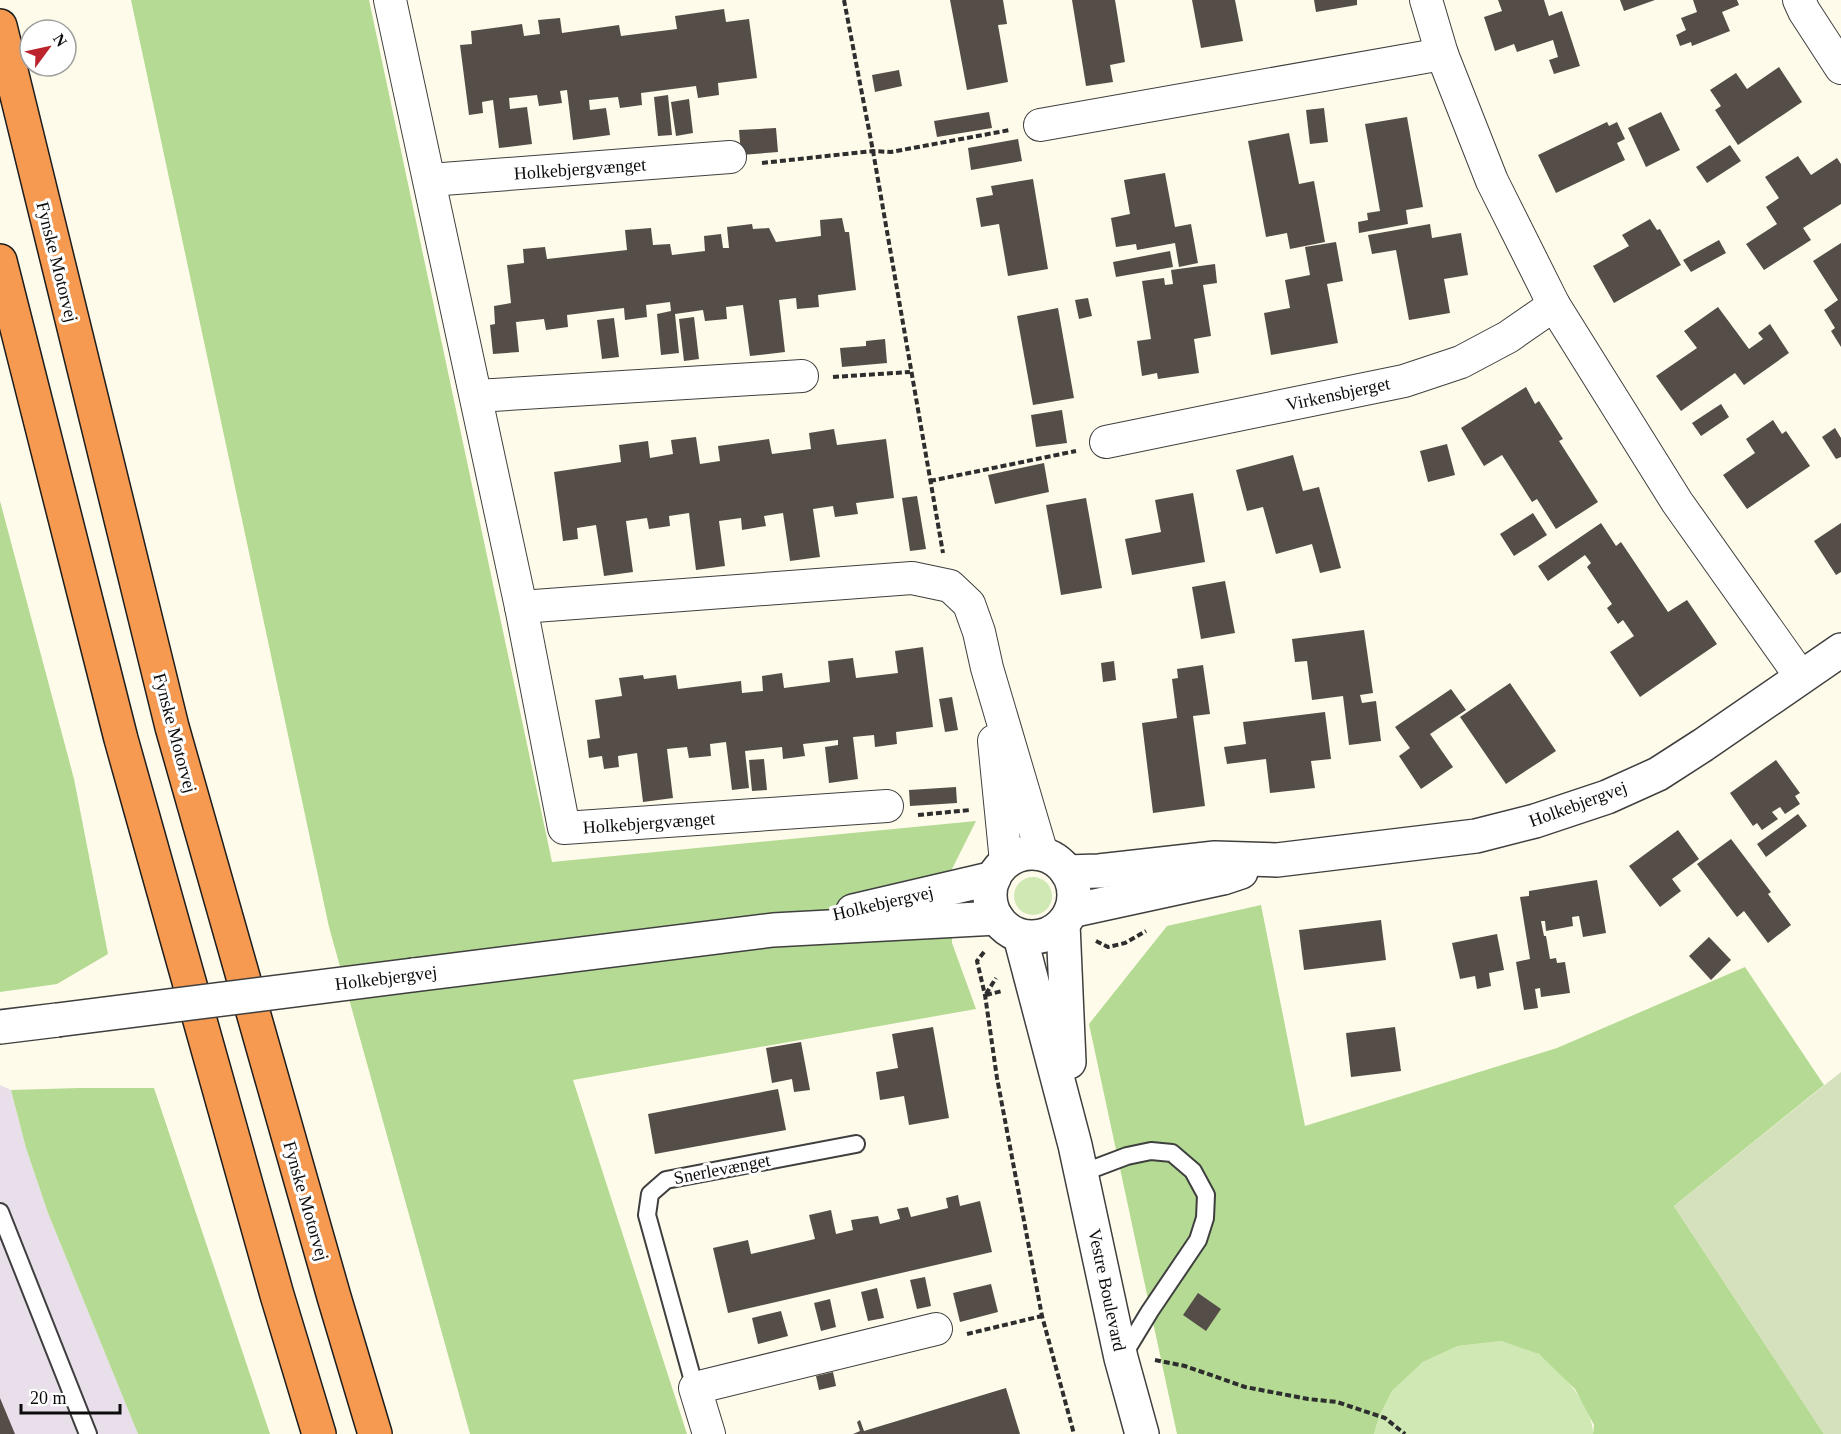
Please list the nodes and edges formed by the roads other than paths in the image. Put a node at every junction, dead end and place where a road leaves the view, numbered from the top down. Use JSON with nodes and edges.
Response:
{"nodes":[{"id":1,"x":390,"y":0,"type":"edge"},
{"id":2,"x":1426,"y":0,"type":"edge"},
{"id":3,"x":1799,"y":0,"type":"edge"},
{"id":4,"x":0,"y":26,"type":"edge"},
{"id":5,"x":1442,"y":54,"type":"junction"},
{"id":6,"x":1841,"y":68,"type":"edge"},
{"id":7,"x":1040,"y":125,"type":"road end"},
{"id":8,"x":730,"y":157,"type":"road end"},
{"id":9,"x":430,"y":180,"type":"junction"},
{"id":10,"x":0,"y":261,"type":"edge"},
{"id":11,"x":1554,"y":305,"type":"junction"},
{"id":12,"x":802,"y":376,"type":"road end"},
{"id":13,"x":476,"y":396,"type":"junction"},
{"id":14,"x":1106,"y":442,"type":"road end"},
{"id":15,"x":521,"y":607,"type":"junction"},
{"id":16,"x":1841,"y":650,"type":"edge"},
{"id":17,"x":987,"y":668,"type":"junction"},
{"id":18,"x":1801,"y":676,"type":"junction"},
{"id":19,"x":887,"y":806,"type":"road end"},
{"id":20,"x":1277,"y":860,"type":"junction"},
{"id":21,"x":1055,"y":863,"type":"junction"},
{"id":22,"x":1000,"y":870,"type":"junction"},
{"id":23,"x":1067,"y":917,"type":"junction"},
{"id":24,"x":1007,"y":926,"type":"junction"},
{"id":25,"x":773,"y":930,"type":"junction"},
{"id":26,"x":0,"y":1027,"type":"edge"},
{"id":27,"x":856,"y":1144,"type":"dead end"},
{"id":28,"x":1078,"y":1159,"type":"junction"},
{"id":29,"x":0,"y":1212,"type":"edge"},
{"id":30,"x":936,"y":1329,"type":"road end"},
{"id":31,"x":1121,"y":1358,"type":"junction"},
{"id":32,"x":695,"y":1388,"type":"junction"},
{"id":33,"x":88,"y":1434,"type":"edge"},
{"id":34,"x":319,"y":1434,"type":"edge"},
{"id":35,"x":375,"y":1434,"type":"edge"},
{"id":36,"x":709,"y":1434,"type":"edge"},
{"id":37,"x":1142,"y":1434,"type":"edge"}],
"edges":[{"from":1,"to":9,"type":"street","name":"Holkebjergvænget"},
{"from":2,"to":5,"type":"street"},
{"from":3,"to":6,"type":"street"},
{"from":4,"to":35,"type":"highway","name":"Fynske Motorvej"},
{"from":5,"to":7,"type":"street"},
{"from":5,"to":11,"type":"street"},
{"from":8,"to":9,"type":"street","name":"Holkebjergvænget"},
{"from":9,"to":13,"type":"street","name":"Holkebjergvænget"},
{"from":10,"to":34,"type":"highway"},
{"from":11,"to":14,"type":"street","name":"Virkensbjerget"},
{"from":11,"to":18,"type":"street"},
{"from":12,"to":13,"type":"street"},
{"from":13,"to":15,"type":"street","name":"Holkebjergvænget"},
{"from":15,"to":17,"type":"street"},
{"from":15,"to":19,"type":"street","name":"Holkebjergvænget"},
{"from":16,"to":18,"type":"street","name":"Holkebjergvej"},
{"from":17,"to":21,"type":"street"},
{"from":17,"to":22,"type":"street"},
{"from":18,"to":20,"type":"street","name":"Holkebjergvej"},
{"from":20,"to":21,"type":"street","name":"Holkebjergvej"},
{"from":20,"to":23,"type":"street","name":"Holkebjergvej"},
{"from":21,"to":22,"type":"street"},
{"from":21,"to":23,"type":"street"},
{"from":22,"to":24,"type":"street"},
{"from":22,"to":25,"type":"street","name":"Holkebjergvej"},
{"from":23,"to":24,"type":"street"},
{"from":23,"to":28,"type":"street","name":"Vestre Boulevard"},
{"from":24,"to":25,"type":"street","name":"Holkebjergvej"},
{"from":24,"to":28,"type":"street","name":"Vestre Boulevard"},
{"from":25,"to":26,"type":"street","name":"Holkebjergvej","bridge":true},
{"from":27,"to":32,"type":"lane","name":"Snerlevænget"},
{"from":28,"to":31,"type":"street","name":"Vestre Boulevard"},
{"from":28,"to":31,"type":"lane"},
{"from":29,"to":33,"type":"lane"},
{"from":30,"to":32,"type":"street"},
{"from":31,"to":37,"type":"street","name":"Vestre Boulevard"},
{"from":32,"to":36,"type":"street","name":"Snerlevænget"}]}
